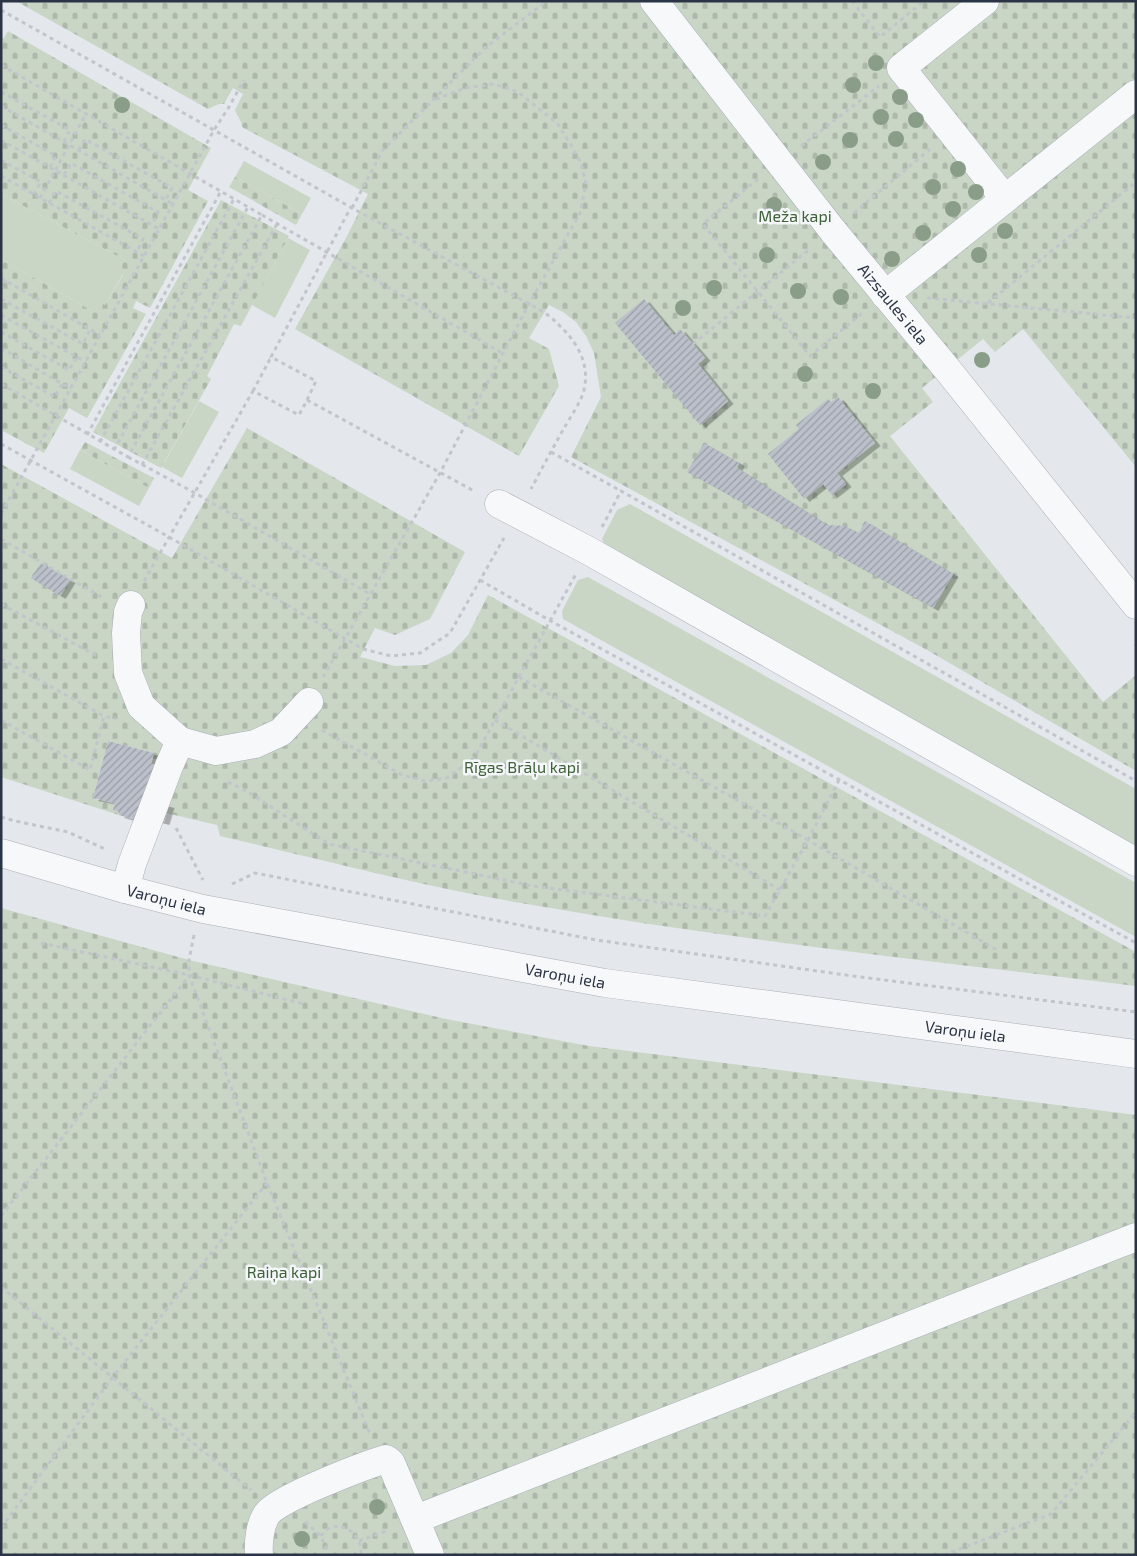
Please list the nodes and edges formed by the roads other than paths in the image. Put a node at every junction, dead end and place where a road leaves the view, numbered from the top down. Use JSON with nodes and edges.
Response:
{"nodes":[{"id":1,"x":654,"y":1,"type":"edge"},
{"id":2,"x":985,"y":1,"type":"edge"},
{"id":3,"x":1136,"y":94,"type":"edge"},
{"id":4,"x":1005,"y":199,"type":"junction"},
{"id":5,"x":885,"y":295,"type":"junction"},
{"id":6,"x":498,"y":503,"type":"road end"},
{"id":7,"x":133,"y":601,"type":"road end"},
{"id":8,"x":1136,"y":605,"type":"edge"},
{"id":9,"x":308,"y":701,"type":"road end"},
{"id":10,"x":180,"y":741,"type":"junction"},
{"id":11,"x":1,"y":854,"type":"edge"},
{"id":12,"x":1136,"y":862,"type":"edge"},
{"id":13,"x":128,"y":876,"type":"junction"},
{"id":14,"x":1136,"y":1054,"type":"edge"},
{"id":15,"x":1136,"y":1237,"type":"edge"},
{"id":16,"x":416,"y":1520,"type":"junction"},
{"id":17,"x":259,"y":1555,"type":"edge"},
{"id":18,"x":430,"y":1555,"type":"edge"}],
"edges":[{"from":1,"to":5,"type":"street","name":"Aizsaules iela"},
{"from":2,"to":4,"type":"street"},
{"from":3,"to":4,"type":"street"},
{"from":4,"to":5,"type":"street"},
{"from":5,"to":8,"type":"street","name":"Aizsaules iela"},
{"from":6,"to":12,"type":"street"},
{"from":7,"to":10,"type":"street"},
{"from":9,"to":10,"type":"street"},
{"from":10,"to":13,"type":"street"},
{"from":11,"to":13,"type":"street","name":"Varoņu iela"},
{"from":13,"to":14,"type":"street","name":"Varoņu iela"},
{"from":15,"to":16,"type":"street"},
{"from":16,"to":17,"type":"street"},
{"from":16,"to":18,"type":"street"}]}
